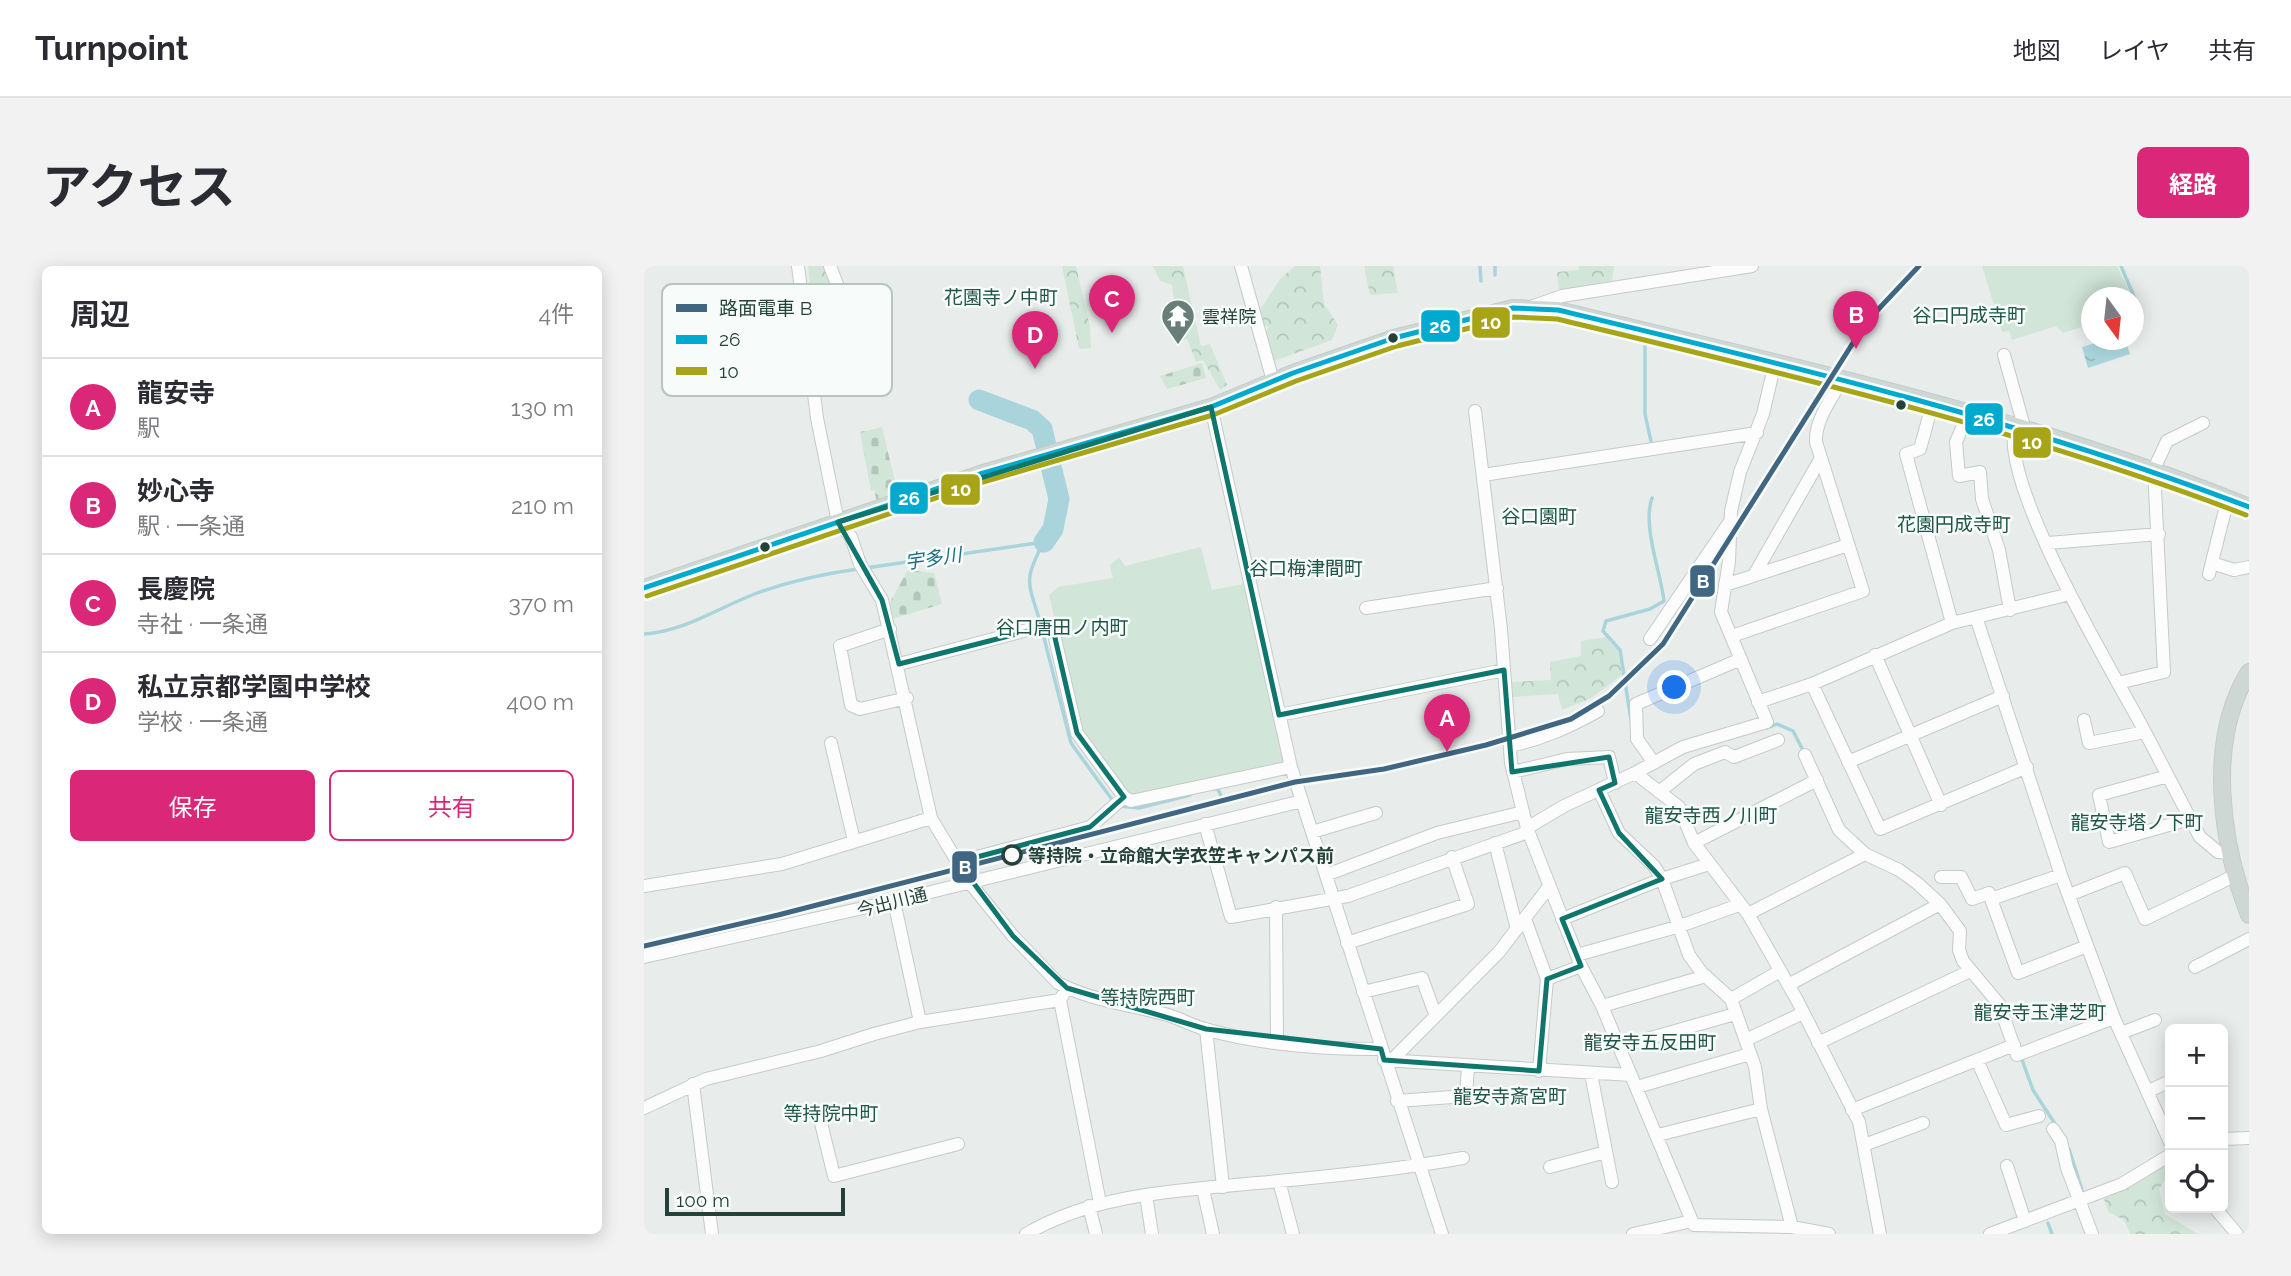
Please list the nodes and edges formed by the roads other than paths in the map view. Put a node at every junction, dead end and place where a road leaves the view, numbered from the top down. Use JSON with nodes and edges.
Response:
{"nodes":[{"id":1,"x":798,"y":266,"type":"edge"},
{"id":2,"x":830,"y":266,"type":"edge"},
{"id":3,"x":1241,"y":266,"type":"edge"},
{"id":4,"x":1752,"y":266,"type":"edge"},
{"id":5,"x":800,"y":284,"type":"edge"},
{"id":6,"x":837,"y":284,"type":"edge"},
{"id":7,"x":1528,"y":308,"type":"junction"},
{"id":8,"x":2004,"y":355,"type":"dead end"},
{"id":9,"x":1775,"y":363,"type":"junction"},
{"id":10,"x":1841,"y":381,"type":"junction"},
{"id":11,"x":1273,"y":382,"type":"junction"},
{"id":12,"x":814,"y":396,"type":"edge"},
{"id":13,"x":1933,"y":405,"type":"junction"},
{"id":14,"x":1211,"y":407,"type":"junction"},
{"id":15,"x":1475,"y":411,"type":"dead end"},
{"id":16,"x":1968,"y":414,"type":"junction"},
{"id":17,"x":2203,"y":423,"type":"dead end"},
{"id":18,"x":2020,"y":428,"type":"junction"},
{"id":19,"x":1757,"y":433,"type":"junction"},
{"id":20,"x":1821,"y":458,"type":"junction"},
{"id":21,"x":2154,"y":469,"type":"junction"},
{"id":22,"x":1483,"y":475,"type":"junction"},
{"id":23,"x":2228,"y":498,"type":"junction"},
{"id":24,"x":2249,"y":507,"type":"edge"},
{"id":25,"x":838,"y":522,"type":"junction"},
{"id":26,"x":1729,"y":523,"type":"junction"},
{"id":27,"x":2159,"y":534,"type":"junction"},
{"id":28,"x":2048,"y":543,"type":"junction"},
{"id":29,"x":1848,"y":545,"type":"junction"},
{"id":30,"x":2249,"y":567,"type":"edge"},
{"id":31,"x":1754,"y":575,"type":"junction"},
{"id":32,"x":1725,"y":586,"type":"junction"},
{"id":33,"x":644,"y":588,"type":"edge"},
{"id":34,"x":1497,"y":588,"type":"junction"},
{"id":35,"x":2070,"y":594,"type":"junction"},
{"id":36,"x":1366,"y":608,"type":"dead end"},
{"id":37,"x":2010,"y":610,"type":"junction"},
{"id":38,"x":1976,"y":617,"type":"junction"},
{"id":39,"x":1952,"y":623,"type":"junction"},
{"id":40,"x":890,"y":629,"type":"junction"},
{"id":41,"x":1732,"y":636,"type":"junction"},
{"id":42,"x":1650,"y":639,"type":"dead end"},
{"id":43,"x":1875,"y":656,"type":"junction"},
{"id":44,"x":1741,"y":659,"type":"junction"},
{"id":45,"x":899,"y":664,"type":"junction"},
{"id":46,"x":1504,"y":670,"type":"junction"},
{"id":47,"x":2249,"y":672,"type":"edge"},
{"id":48,"x":2118,"y":683,"type":"junction"},
{"id":49,"x":1812,"y":684,"type":"junction"},
{"id":50,"x":2003,"y":696,"type":"junction"},
{"id":51,"x":907,"y":698,"type":"junction"},
{"id":52,"x":1758,"y":702,"type":"junction"},
{"id":53,"x":1598,"y":711,"type":"dead end"},
{"id":54,"x":1279,"y":715,"type":"junction"},
{"id":55,"x":2084,"y":720,"type":"dead end"},
{"id":56,"x":2145,"y":732,"type":"junction"},
{"id":57,"x":1910,"y":735,"type":"junction"},
{"id":58,"x":1778,"y":740,"type":"dead end"},
{"id":59,"x":831,"y":743,"type":"dead end"},
{"id":60,"x":1510,"y":746,"type":"junction"},
{"id":61,"x":1805,"y":755,"type":"dead end"},
{"id":62,"x":1654,"y":762,"type":"junction"},
{"id":63,"x":1848,"y":762,"type":"junction"},
{"id":64,"x":1291,"y":766,"type":"junction"},
{"id":65,"x":2027,"y":767,"type":"junction"},
{"id":66,"x":1513,"y":772,"type":"junction"},
{"id":67,"x":1635,"y":774,"type":"junction"},
{"id":68,"x":2168,"y":776,"type":"junction"},
{"id":69,"x":1817,"y":780,"type":"junction"},
{"id":70,"x":1615,"y":783,"type":"junction"},
{"id":71,"x":1600,"y":790,"type":"junction"},
{"id":72,"x":1659,"y":792,"type":"junction"},
{"id":73,"x":1302,"y":801,"type":"junction"},
{"id":74,"x":1117,"y":802,"type":"junction"},
{"id":75,"x":1941,"y":805,"type":"junction"},
{"id":76,"x":1523,"y":812,"type":"junction"},
{"id":77,"x":1376,"y":813,"type":"dead end"},
{"id":78,"x":931,"y":818,"type":"junction"},
{"id":79,"x":2190,"y":819,"type":"junction"},
{"id":80,"x":1205,"y":824,"type":"junction"},
{"id":81,"x":1527,"y":830,"type":"junction"},
{"id":82,"x":1312,"y":832,"type":"junction"},
{"id":83,"x":854,"y":841,"type":"junction"},
{"id":84,"x":1495,"y":843,"type":"junction"},
{"id":85,"x":1694,"y":843,"type":"junction"},
{"id":86,"x":2230,"y":853,"type":"junction"},
{"id":87,"x":1865,"y":854,"type":"junction"},
{"id":88,"x":1452,"y":857,"type":"junction"},
{"id":89,"x":958,"y":862,"type":"junction"},
{"id":90,"x":1709,"y":864,"type":"junction"},
{"id":91,"x":1326,"y":875,"type":"junction"},
{"id":92,"x":2061,"y":875,"type":"junction"},
{"id":93,"x":2236,"y":875,"type":"junction"},
{"id":94,"x":1941,"y":877,"type":"dead end"},
{"id":95,"x":1662,"y":879,"type":"junction"},
{"id":96,"x":970,"y":883,"type":"junction"},
{"id":97,"x":644,"y":886,"type":"edge"},
{"id":98,"x":1548,"y":888,"type":"junction"},
{"id":99,"x":2069,"y":895,"type":"junction"},
{"id":100,"x":1333,"y":898,"type":"junction"},
{"id":101,"x":1991,"y":899,"type":"junction"},
{"id":102,"x":894,"y":901,"type":"junction"},
{"id":103,"x":1940,"y":904,"type":"junction"},
{"id":104,"x":1276,"y":907,"type":"junction"},
{"id":105,"x":1743,"y":910,"type":"junction"},
{"id":106,"x":2249,"y":915,"type":"edge"},
{"id":107,"x":1562,"y":919,"type":"junction"},
{"id":108,"x":1521,"y":924,"type":"junction"},
{"id":109,"x":1680,"y":926,"type":"junction"},
{"id":110,"x":2249,"y":939,"type":"edge"},
{"id":111,"x":1347,"y":943,"type":"junction"},
{"id":112,"x":2087,"y":946,"type":"junction"},
{"id":113,"x":644,"y":957,"type":"edge"},
{"id":114,"x":1579,"y":961,"type":"junction"},
{"id":115,"x":2196,"y":968,"type":"dead end"},
{"id":116,"x":1780,"y":971,"type":"junction"},
{"id":117,"x":1970,"y":971,"type":"junction"},
{"id":118,"x":1706,"y":975,"type":"junction"},
{"id":119,"x":1547,"y":979,"type":"junction"},
{"id":120,"x":1788,"y":985,"type":"junction"},
{"id":121,"x":1067,"y":988,"type":"junction"},
{"id":122,"x":1363,"y":992,"type":"junction"},
{"id":123,"x":1731,"y":999,"type":"junction"},
{"id":124,"x":1060,"y":1000,"type":"junction"},
{"id":125,"x":1602,"y":1006,"type":"junction"},
{"id":126,"x":1803,"y":1013,"type":"junction"},
{"id":127,"x":1435,"y":1014,"type":"junction"},
{"id":128,"x":1735,"y":1014,"type":"junction"},
{"id":129,"x":2114,"y":1018,"type":"junction"},
{"id":130,"x":2155,"y":1020,"type":"dead end"},
{"id":131,"x":920,"y":1022,"type":"junction"},
{"id":132,"x":1206,"y":1029,"type":"junction"},
{"id":133,"x":2121,"y":1033,"type":"junction"},
{"id":134,"x":1748,"y":1039,"type":"junction"},
{"id":135,"x":1277,"y":1041,"type":"junction"},
{"id":136,"x":1818,"y":1043,"type":"junction"},
{"id":137,"x":2014,"y":1045,"type":"junction"},
{"id":138,"x":1619,"y":1047,"type":"junction"},
{"id":139,"x":1750,"y":1054,"type":"junction"},
{"id":140,"x":1385,"y":1057,"type":"junction"},
{"id":141,"x":1977,"y":1060,"type":"junction"},
{"id":142,"x":1468,"y":1066,"type":"junction"},
{"id":143,"x":1539,"y":1070,"type":"junction"},
{"id":144,"x":1591,"y":1074,"type":"junction"},
{"id":145,"x":1634,"y":1081,"type":"junction"},
{"id":146,"x":2165,"y":1083,"type":"edge"},
{"id":147,"x":693,"y":1084,"type":"junction"},
{"id":148,"x":2149,"y":1091,"type":"junction"},
{"id":149,"x":1397,"y":1101,"type":"junction"},
{"id":150,"x":644,"y":1108,"type":"edge"},
{"id":151,"x":1761,"y":1109,"type":"junction"},
{"id":152,"x":1852,"y":1110,"type":"junction"},
{"id":153,"x":2039,"y":1116,"type":"dead end"},
{"id":154,"x":820,"y":1119,"type":"dead end"},
{"id":155,"x":1923,"y":1124,"type":"dead end"},
{"id":156,"x":2053,"y":1129,"type":"dead end"},
{"id":157,"x":2165,"y":1130,"type":"edge"},
{"id":158,"x":1658,"y":1135,"type":"junction"},
{"id":159,"x":2249,"y":1138,"type":"edge"},
{"id":160,"x":2228,"y":1139,"type":"edge"},
{"id":161,"x":958,"y":1144,"type":"dead end"},
{"id":162,"x":1864,"y":1145,"type":"junction"},
{"id":163,"x":1605,"y":1152,"type":"junction"},
{"id":164,"x":1463,"y":1158,"type":"dead end"},
{"id":165,"x":2165,"y":1158,"type":"edge"},
{"id":166,"x":1418,"y":1166,"type":"junction"},
{"id":167,"x":1550,"y":1167,"type":"dead end"},
{"id":168,"x":2007,"y":1167,"type":"dead end"},
{"id":169,"x":1279,"y":1181,"type":"junction"},
{"id":170,"x":1612,"y":1182,"type":"dead end"},
{"id":171,"x":1223,"y":1187,"type":"junction"},
{"id":172,"x":1203,"y":1189,"type":"junction"},
{"id":173,"x":1146,"y":1195,"type":"junction"},
{"id":174,"x":2079,"y":1201,"type":"junction"},
{"id":175,"x":1095,"y":1205,"type":"junction"},
{"id":176,"x":2219,"y":1213,"type":"edge"},
{"id":177,"x":2025,"y":1221,"type":"junction"},
{"id":178,"x":1695,"y":1227,"type":"edge"},
{"id":179,"x":1785,"y":1229,"type":"edge"},
{"id":180,"x":712,"y":1234,"type":"edge"},
{"id":181,"x":1026,"y":1234,"type":"edge"},
{"id":182,"x":1096,"y":1234,"type":"edge"},
{"id":183,"x":1152,"y":1234,"type":"edge"},
{"id":184,"x":1213,"y":1234,"type":"edge"},
{"id":185,"x":1293,"y":1234,"type":"edge"},
{"id":186,"x":1440,"y":1234,"type":"edge"},
{"id":187,"x":1633,"y":1234,"type":"edge"},
{"id":188,"x":1829,"y":1234,"type":"edge"},
{"id":189,"x":1880,"y":1234,"type":"edge"},
{"id":190,"x":1990,"y":1234,"type":"edge"},
{"id":191,"x":2092,"y":1234,"type":"edge"},
{"id":192,"x":2238,"y":1234,"type":"edge"}],
"edges":[{"from":1,"to":5,"type":"street"},
{"from":2,"to":6,"type":"street"},
{"from":3,"to":11,"type":"street"},
{"from":4,"to":7,"type":"street"},
{"from":7,"to":9,"type":"main road"},
{"from":7,"to":11,"type":"main road"},
{"from":8,"to":18,"type":"street"},
{"from":9,"to":10,"type":"main road"},
{"from":9,"to":19,"type":"street"},
{"from":10,"to":13,"type":"main road"},
{"from":10,"to":20,"type":"street"},
{"from":11,"to":14,"type":"main road"},
{"from":12,"to":25,"type":"street"},
{"from":13,"to":16,"type":"main road"},
{"from":13,"to":39,"type":"street"},
{"from":14,"to":25,"type":"main road"},
{"from":14,"to":54,"type":"street"},
{"from":15,"to":22,"type":"street"},
{"from":16,"to":18,"type":"main road"},
{"from":16,"to":37,"type":"street"},
{"from":17,"to":21,"type":"street"},
{"from":18,"to":21,"type":"main road"},
{"from":18,"to":28,"type":"street"},
{"from":19,"to":22,"type":"street"},
{"from":19,"to":26,"type":"street"},
{"from":20,"to":29,"type":"street"},
{"from":20,"to":31,"type":"street"},
{"from":21,"to":23,"type":"main road"},
{"from":21,"to":27,"type":"street"},
{"from":22,"to":34,"type":"street"},
{"from":23,"to":24,"type":"main road"},
{"from":23,"to":30,"type":"street"},
{"from":25,"to":33,"type":"main road"},
{"from":25,"to":40,"type":"street"},
{"from":26,"to":32,"type":"street"},
{"from":26,"to":42,"type":"street"},
{"from":27,"to":28,"type":"street"},
{"from":27,"to":48,"type":"street"},
{"from":28,"to":35,"type":"street"},
{"from":29,"to":31,"type":"street"},
{"from":29,"to":41,"type":"street"},
{"from":31,"to":32,"type":"street"},
{"from":32,"to":41,"type":"street"},
{"from":34,"to":36,"type":"street"},
{"from":34,"to":46,"type":"street"},
{"from":35,"to":37,"type":"street"},
{"from":35,"to":48,"type":"street"},
{"from":37,"to":38,"type":"street"},
{"from":38,"to":39,"type":"street"},
{"from":38,"to":50,"type":"street"},
{"from":39,"to":43,"type":"street"},
{"from":40,"to":45,"type":"street"},
{"from":40,"to":51,"type":"street"},
{"from":41,"to":44,"type":"street"},
{"from":43,"to":49,"type":"street"},
{"from":43,"to":57,"type":"street"},
{"from":44,"to":52,"type":"street"},
{"from":44,"to":62,"type":"street"},
{"from":45,"to":51,"type":"street"},
{"from":45,"to":74,"type":"street"},
{"from":46,"to":54,"type":"street"},
{"from":46,"to":60,"type":"street"},
{"from":47,"to":86,"type":"main road"},
{"from":48,"to":56,"type":"street"},
{"from":49,"to":52,"type":"street"},
{"from":49,"to":63,"type":"street"},
{"from":50,"to":57,"type":"street"},
{"from":50,"to":65,"type":"street"},
{"from":51,"to":78,"type":"street"},
{"from":52,"to":62,"type":"street"},
{"from":53,"to":60,"type":"street"},
{"from":54,"to":64,"type":"street"},
{"from":55,"to":56,"type":"street"},
{"from":56,"to":68,"type":"street"},
{"from":57,"to":63,"type":"street"},
{"from":57,"to":75,"type":"street"},
{"from":58,"to":72,"type":"street"},
{"from":59,"to":83,"type":"street"},
{"from":60,"to":66,"type":"street"},
{"from":61,"to":69,"type":"street"},
{"from":62,"to":67,"type":"street"},
{"from":63,"to":75,"type":"street"},
{"from":64,"to":73,"type":"street"},
{"from":64,"to":74,"type":"street"},
{"from":65,"to":75,"type":"street"},
{"from":65,"to":92,"type":"street"},
{"from":66,"to":70,"type":"street"},
{"from":66,"to":76,"type":"street"},
{"from":67,"to":70,"type":"street"},
{"from":67,"to":72,"type":"street"},
{"from":68,"to":79,"type":"street"},
{"from":68,"to":79,"type":"street"},
{"from":69,"to":85,"type":"street"},
{"from":69,"to":87,"type":"street"},
{"from":70,"to":71,"type":"street"},
{"from":71,"to":81,"type":"street"},
{"from":71,"to":95,"type":"street"},
{"from":72,"to":85,"type":"street"},
{"from":73,"to":80,"type":"street","name":"今出川通"},
{"from":73,"to":82,"type":"street"},
{"from":74,"to":89,"type":"street"},
{"from":76,"to":81,"type":"street"},
{"from":76,"to":91,"type":"street"},
{"from":77,"to":82,"type":"street"},
{"from":78,"to":83,"type":"street"},
{"from":78,"to":89,"type":"street"},
{"from":79,"to":86,"type":"street"},
{"from":80,"to":96,"type":"street","name":"今出川通"},
{"from":80,"to":104,"type":"street"},
{"from":81,"to":84,"type":"street"},
{"from":81,"to":98,"type":"street"},
{"from":82,"to":91,"type":"street"},
{"from":83,"to":97,"type":"street"},
{"from":84,"to":88,"type":"street"},
{"from":84,"to":108,"type":"street"},
{"from":85,"to":90,"type":"street"},
{"from":86,"to":93,"type":"main road"},
{"from":87,"to":103,"type":"street"},
{"from":87,"to":105,"type":"street"},
{"from":88,"to":100,"type":"street"},
{"from":88,"to":111,"type":"street"},
{"from":89,"to":96,"type":"street"},
{"from":90,"to":95,"type":"street"},
{"from":90,"to":105,"type":"street"},
{"from":91,"to":100,"type":"street"},
{"from":92,"to":99,"type":"street"},
{"from":92,"to":101,"type":"street"},
{"from":93,"to":99,"type":"street"},
{"from":93,"to":106,"type":"main road"},
{"from":94,"to":101,"type":"street"},
{"from":95,"to":107,"type":"street"},
{"from":95,"to":109,"type":"street"},
{"from":96,"to":102,"type":"street","name":"今出川通"},
{"from":96,"to":121,"type":"street"},
{"from":98,"to":107,"type":"street"},
{"from":98,"to":108,"type":"street"},
{"from":99,"to":112,"type":"street"},
{"from":100,"to":104,"type":"street"},
{"from":100,"to":111,"type":"street"},
{"from":101,"to":112,"type":"street"},
{"from":102,"to":113,"type":"street","name":"今出川通"},
{"from":102,"to":131,"type":"street"},
{"from":103,"to":117,"type":"street"},
{"from":103,"to":120,"type":"street"},
{"from":104,"to":135,"type":"street"},
{"from":105,"to":109,"type":"street"},
{"from":105,"to":116,"type":"street"},
{"from":107,"to":114,"type":"street"},
{"from":108,"to":119,"type":"street"},
{"from":108,"to":127,"type":"street"},
{"from":109,"to":114,"type":"street"},
{"from":109,"to":118,"type":"street"},
{"from":110,"to":115,"type":"street"},
{"from":111,"to":122,"type":"street"},
{"from":112,"to":129,"type":"street"},
{"from":114,"to":119,"type":"street"},
{"from":114,"to":125,"type":"street"},
{"from":116,"to":120,"type":"street"},
{"from":116,"to":123,"type":"street"},
{"from":117,"to":136,"type":"street"},
{"from":117,"to":137,"type":"street"},
{"from":118,"to":123,"type":"street"},
{"from":118,"to":125,"type":"street"},
{"from":119,"to":143,"type":"street"},
{"from":120,"to":126,"type":"street"},
{"from":121,"to":124,"type":"street"},
{"from":121,"to":132,"type":"street"},
{"from":122,"to":127,"type":"street"},
{"from":122,"to":140,"type":"street"},
{"from":123,"to":128,"type":"street"},
{"from":124,"to":131,"type":"street"},
{"from":124,"to":175,"type":"street"},
{"from":125,"to":138,"type":"street"},
{"from":126,"to":134,"type":"street"},
{"from":126,"to":136,"type":"street"},
{"from":127,"to":140,"type":"street"},
{"from":128,"to":134,"type":"street"},
{"from":128,"to":138,"type":"street"},
{"from":129,"to":133,"type":"street"},
{"from":129,"to":137,"type":"street"},
{"from":130,"to":133,"type":"street"},
{"from":131,"to":147,"type":"street"},
{"from":132,"to":135,"type":"street"},
{"from":132,"to":171,"type":"street"},
{"from":133,"to":148,"type":"street"},
{"from":134,"to":139,"type":"street"},
{"from":135,"to":140,"type":"street"},
{"from":136,"to":152,"type":"street"},
{"from":137,"to":141,"type":"street"},
{"from":138,"to":145,"type":"street"},
{"from":139,"to":145,"type":"street"},
{"from":139,"to":151,"type":"street"},
{"from":140,"to":142,"type":"street"},
{"from":140,"to":149,"type":"street"},
{"from":141,"to":152,"type":"street"},
{"from":141,"to":153,"type":"street"},
{"from":142,"to":143,"type":"street"},
{"from":142,"to":149,"type":"street"},
{"from":143,"to":144,"type":"street"},
{"from":144,"to":145,"type":"street"},
{"from":144,"to":163,"type":"street"},
{"from":145,"to":158,"type":"street"},
{"from":146,"to":148,"type":"street"},
{"from":147,"to":150,"type":"street"},
{"from":147,"to":180,"type":"street"},
{"from":148,"to":157,"type":"street"},
{"from":149,"to":166,"type":"street"},
{"from":151,"to":158,"type":"street"},
{"from":151,"to":179,"type":"street"},
{"from":152,"to":162,"type":"street"},
{"from":154,"to":161,"type":"street"},
{"from":155,"to":162,"type":"street"},
{"from":156,"to":174,"type":"street"},
{"from":158,"to":178,"type":"street"},
{"from":159,"to":160,"type":"street"},
{"from":162,"to":189,"type":"street"},
{"from":163,"to":167,"type":"street"},
{"from":163,"to":170,"type":"street"},
{"from":164,"to":166,"type":"street"},
{"from":165,"to":174,"type":"street"},
{"from":166,"to":169,"type":"street"},
{"from":166,"to":186,"type":"street"},
{"from":168,"to":177,"type":"street"},
{"from":169,"to":171,"type":"street"},
{"from":169,"to":185,"type":"street"},
{"from":171,"to":172,"type":"street"},
{"from":172,"to":173,"type":"street"},
{"from":172,"to":184,"type":"street"},
{"from":173,"to":175,"type":"street"},
{"from":173,"to":183,"type":"street"},
{"from":174,"to":177,"type":"street"},
{"from":174,"to":191,"type":"street"},
{"from":175,"to":181,"type":"street"},
{"from":175,"to":182,"type":"street"},
{"from":176,"to":192,"type":"street"},
{"from":177,"to":190,"type":"street"},
{"from":178,"to":179,"type":"street"},
{"from":178,"to":187,"type":"street"},
{"from":179,"to":188,"type":"street"}]}
